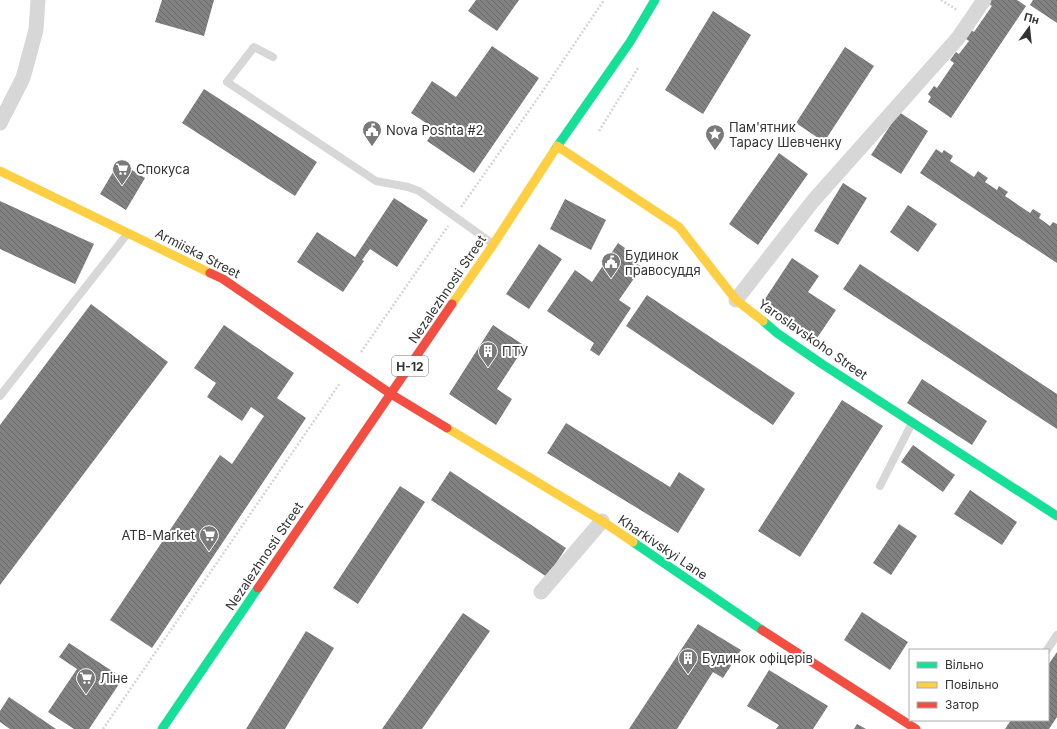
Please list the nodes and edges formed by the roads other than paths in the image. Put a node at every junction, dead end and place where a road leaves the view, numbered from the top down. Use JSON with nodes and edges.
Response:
{"nodes":[{"id":1,"x":38,"y":0,"type":"edge"},
{"id":2,"x":655,"y":0,"type":"edge"},
{"id":3,"x":984,"y":0,"type":"edge"},
{"id":4,"x":273,"y":58,"type":"dead end"},
{"id":5,"x":0,"y":123,"type":"edge"},
{"id":6,"x":557,"y":146,"type":"junction"},
{"id":7,"x":0,"y":171,"type":"edge"},
{"id":8,"x":128,"y":233,"type":"junction"},
{"id":9,"x":493,"y":245,"type":"junction"},
{"id":10,"x":736,"y":300,"type":"junction"},
{"id":11,"x":391,"y":394,"type":"junction"},
{"id":12,"x":0,"y":396,"type":"edge"},
{"id":13,"x":912,"y":422,"type":"junction"},
{"id":14,"x":880,"y":486,"type":"dead end"},
{"id":15,"x":1057,"y":516,"type":"edge"},
{"id":16,"x":602,"y":522,"type":"junction"},
{"id":17,"x":541,"y":592,"type":"dead end"},
{"id":18,"x":1057,"y":636,"type":"edge"},
{"id":19,"x":1048,"y":649,"type":"edge"},
{"id":20,"x":162,"y":729,"type":"edge"},
{"id":21,"x":916,"y":729,"type":"edge"}],
"edges":[{"from":1,"to":5,"type":"street"},
{"from":2,"to":6,"type":"street","name":"Nezalezhnosti Street","number":"Н-12"},
{"from":3,"to":10,"type":"street"},
{"from":4,"to":9,"type":"lane"},
{"from":6,"to":9,"type":"street","name":"Nezalezhnosti Street","number":"Н-12"},
{"from":6,"to":10,"type":"street","name":"Yaroslavskoho Street"},
{"from":7,"to":8,"type":"street","name":"Armiiska Street"},
{"from":8,"to":11,"type":"street","name":"Armiiska Street"},
{"from":8,"to":12,"type":"lane"},
{"from":9,"to":11,"type":"street","name":"Nezalezhnosti Street","number":"Н-12"},
{"from":10,"to":13,"type":"street","name":"Yaroslavskoho Street"},
{"from":11,"to":16,"type":"street","name":"Kharkivskyi Lane"},
{"from":11,"to":20,"type":"street","name":"Nezalezhnosti Street","number":"Н-12"},
{"from":13,"to":14,"type":"lane"},
{"from":13,"to":15,"type":"street","name":"Yaroslavskoho Street"},
{"from":16,"to":17,"type":"street"},
{"from":16,"to":21,"type":"street","name":"Kharkivskyi Lane"},
{"from":18,"to":19,"type":"lane"}]}
